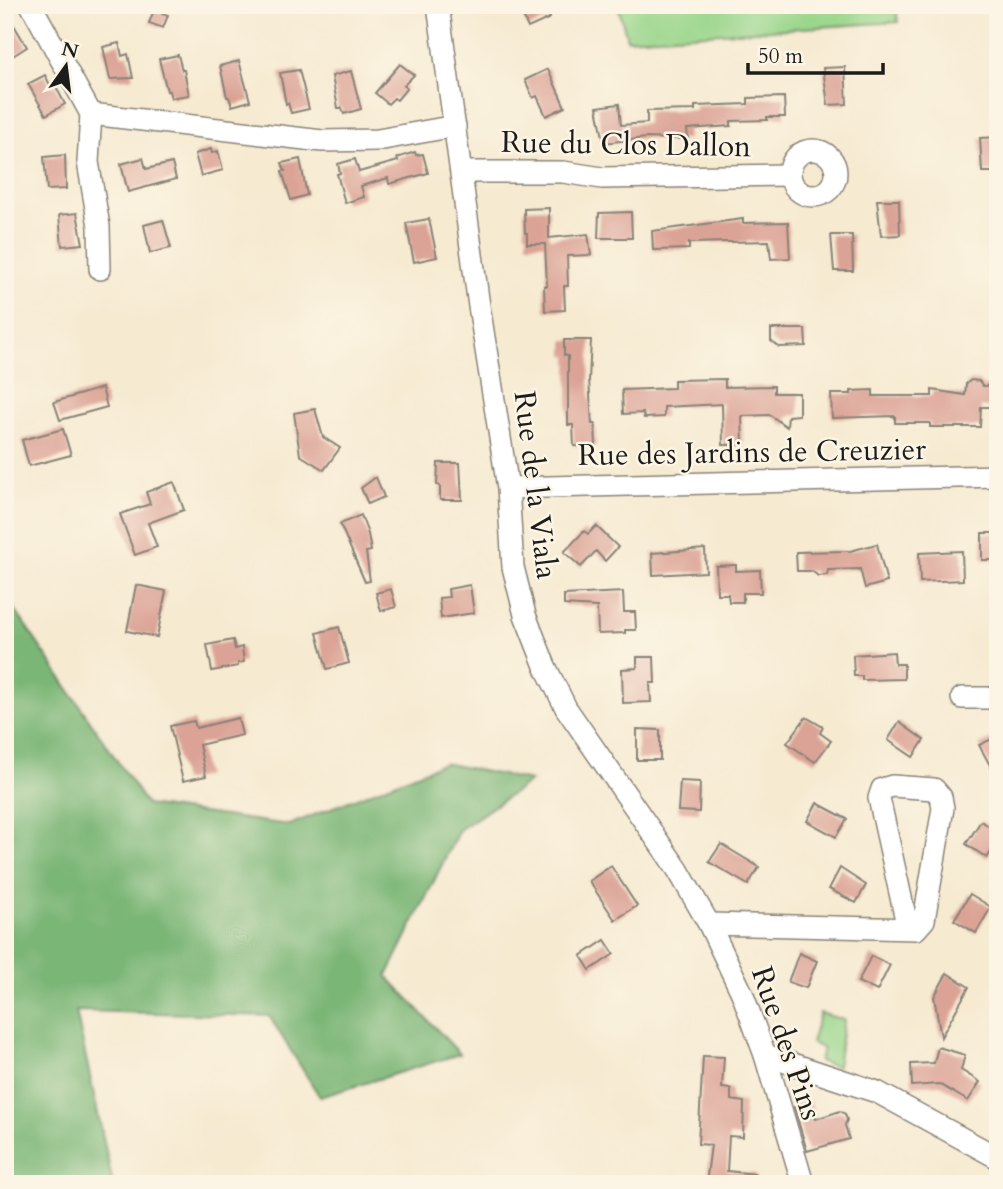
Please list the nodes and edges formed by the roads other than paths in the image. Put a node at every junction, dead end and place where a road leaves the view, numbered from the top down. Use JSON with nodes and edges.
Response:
{"nodes":[{"id":1,"x":31,"y":5,"type":"edge"},
{"id":2,"x":438,"y":5,"type":"edge"},
{"id":3,"x":91,"y":114,"type":"junction"},
{"id":4,"x":455,"y":125,"type":"junction"},
{"id":5,"x":462,"y":172,"type":"junction"},
{"id":6,"x":790,"y":175,"type":"dead end"},
{"id":7,"x":100,"y":270,"type":"dead end"},
{"id":8,"x":998,"y":477,"type":"edge"},
{"id":9,"x":508,"y":488,"type":"junction"},
{"id":10,"x":962,"y":698,"type":"dead end"},
{"id":11,"x":998,"y":698,"type":"edge"},
{"id":12,"x":709,"y":924,"type":"junction"},
{"id":13,"x":908,"y":929,"type":"junction"},
{"id":14,"x":765,"y":1055,"type":"junction"},
{"id":15,"x":998,"y":1158,"type":"edge"},
{"id":16,"x":803,"y":1184,"type":"edge"}],
"edges":[{"from":1,"to":3,"type":"street"},
{"from":2,"to":4,"type":"street","name":"Rue de la Viala"},
{"from":3,"to":4,"type":"street"},
{"from":3,"to":7,"type":"street"},
{"from":4,"to":5,"type":"street","name":"Rue de la Viala"},
{"from":5,"to":6,"type":"street","name":"Rue du Clos Dallon"},
{"from":5,"to":9,"type":"street","name":"Rue de la Viala"},
{"from":8,"to":9,"type":"street","name":"Rue des Jardins de Creuzier"},
{"from":9,"to":12,"type":"street","name":"Rue de la Viala"},
{"from":10,"to":11,"type":"street"},
{"from":12,"to":13,"type":"street"},
{"from":12,"to":14,"type":"street","name":"Rue des Pins"},
{"from":13,"to":13,"type":"street"},
{"from":14,"to":15,"type":"street"},
{"from":14,"to":16,"type":"street","name":"Rue des Pins"}]}
